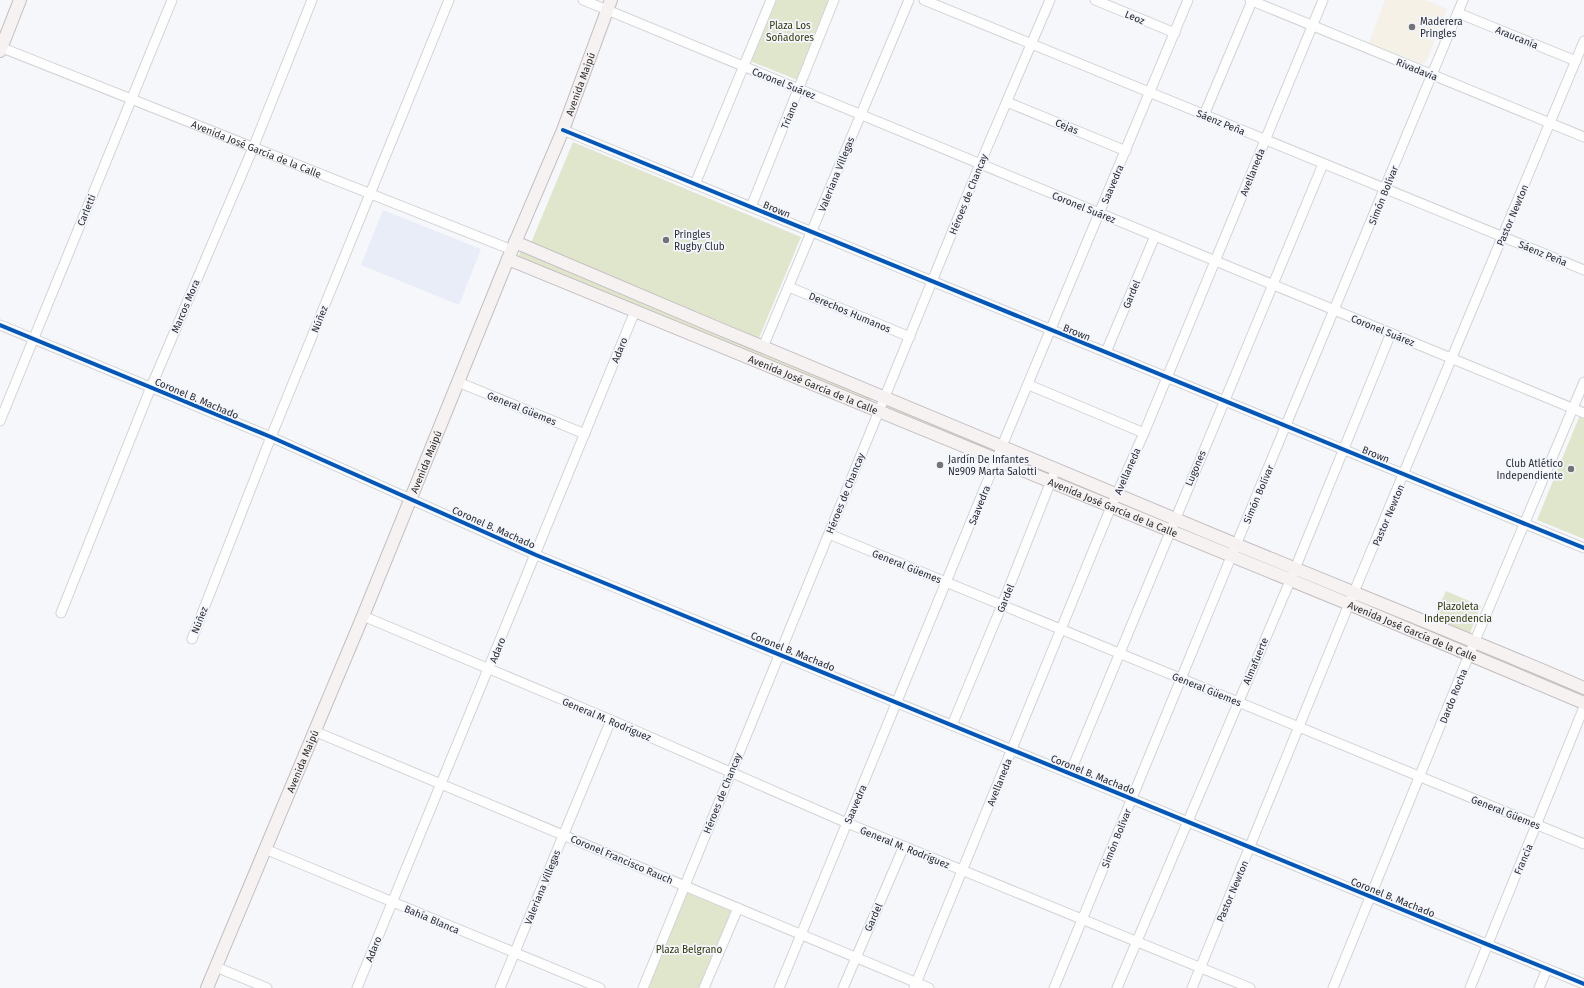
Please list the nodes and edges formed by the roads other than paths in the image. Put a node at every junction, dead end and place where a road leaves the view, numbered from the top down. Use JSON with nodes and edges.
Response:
{"nodes":[{"id":1,"x":20,"y":0,"type":"edge"},
{"id":2,"x":172,"y":0,"type":"edge"},
{"id":3,"x":312,"y":0,"type":"edge"},
{"id":4,"x":449,"y":0,"type":"edge"},
{"id":5,"x":583,"y":0,"type":"edge"},
{"id":6,"x":771,"y":0,"type":"edge"},
{"id":7,"x":834,"y":0,"type":"edge"},
{"id":8,"x":909,"y":0,"type":"edge"},
{"id":9,"x":924,"y":0,"type":"edge"},
{"id":10,"x":1050,"y":0,"type":"edge"},
{"id":11,"x":1095,"y":0,"type":"edge"},
{"id":12,"x":1188,"y":0,"type":"edge"},
{"id":13,"x":1323,"y":0,"type":"edge"},
{"id":14,"x":1463,"y":0,"type":"edge"},
{"id":15,"x":1251,"y":1,"type":"edge"},
{"id":16,"x":609,"y":5,"type":"edge"},
{"id":17,"x":1458,"y":13,"type":"junction"},
{"id":18,"x":1313,"y":26,"type":"junction"},
{"id":19,"x":1175,"y":33,"type":"junction"},
{"id":20,"x":1584,"y":41,"type":"edge"},
{"id":21,"x":1032,"y":44,"type":"junction"},
{"id":22,"x":0,"y":49,"type":"edge"},
{"id":23,"x":1576,"y":62,"type":"junction"},
{"id":24,"x":744,"y":66,"type":"junction"},
{"id":25,"x":1432,"y":75,"type":"junction"},
{"id":26,"x":799,"y":89,"type":"junction"},
{"id":27,"x":1150,"y":93,"type":"junction"},
{"id":28,"x":131,"y":99,"type":"junction"},
{"id":29,"x":1007,"y":102,"type":"junction"},
{"id":30,"x":860,"y":114,"type":"junction"},
{"id":31,"x":1204,"y":115,"type":"junction"},
{"id":32,"x":1550,"y":123,"type":"junction"},
{"id":33,"x":563,"y":130,"type":"junction"},
{"id":34,"x":1584,"y":137,"type":"edge"},
{"id":35,"x":1265,"y":140,"type":"junction"},
{"id":36,"x":253,"y":148,"type":"junction"},
{"id":37,"x":1126,"y":151,"type":"junction"},
{"id":38,"x":980,"y":164,"type":"junction"},
{"id":39,"x":1323,"y":164,"type":"junction"},
{"id":40,"x":695,"y":184,"type":"junction"},
{"id":41,"x":1385,"y":189,"type":"junction"},
{"id":42,"x":370,"y":194,"type":"junction"},
{"id":43,"x":751,"y":207,"type":"junction"},
{"id":44,"x":1100,"y":213,"type":"junction"},
{"id":45,"x":813,"y":232,"type":"junction"},
{"id":46,"x":1156,"y":236,"type":"junction"},
{"id":47,"x":1503,"y":237,"type":"junction"},
{"id":48,"x":511,"y":250,"type":"junction"},
{"id":49,"x":1215,"y":261,"type":"junction"},
{"id":50,"x":1584,"y":270,"type":"edge"},
{"id":51,"x":933,"y":281,"type":"junction"},
{"id":52,"x":1273,"y":285,"type":"junction"},
{"id":53,"x":789,"y":287,"type":"junction"},
{"id":54,"x":1335,"y":310,"type":"junction"},
{"id":55,"x":635,"y":311,"type":"junction"},
{"id":56,"x":0,"y":325,"type":"edge"},
{"id":57,"x":1052,"y":330,"type":"junction"},
{"id":58,"x":1391,"y":333,"type":"junction"},
{"id":59,"x":910,"y":337,"type":"junction"},
{"id":60,"x":34,"y":340,"type":"junction"},
{"id":61,"x":763,"y":347,"type":"junction"},
{"id":62,"x":1106,"y":352,"type":"junction"},
{"id":63,"x":1452,"y":359,"type":"junction"},
{"id":64,"x":1167,"y":377,"type":"junction"},
{"id":65,"x":458,"y":382,"type":"junction"},
{"id":66,"x":1584,"y":382,"type":"edge"},
{"id":67,"x":1029,"y":386,"type":"junction"},
{"id":68,"x":151,"y":387,"type":"junction"},
{"id":69,"x":884,"y":398,"type":"junction"},
{"id":70,"x":1224,"y":400,"type":"junction"},
{"id":71,"x":1573,"y":409,"type":"junction"},
{"id":72,"x":878,"y":411,"type":"junction"},
{"id":73,"x":1584,"y":413,"type":"edge"},
{"id":74,"x":0,"y":421,"type":"edge"},
{"id":75,"x":1287,"y":426,"type":"junction"},
{"id":76,"x":1144,"y":433,"type":"junction"},
{"id":77,"x":585,"y":434,"type":"junction"},
{"id":78,"x":271,"y":437,"type":"junction"},
{"id":79,"x":1002,"y":446,"type":"junction"},
{"id":80,"x":1343,"y":449,"type":"junction"},
{"id":81,"x":997,"y":460,"type":"junction"},
{"id":82,"x":1056,"y":469,"type":"junction"},
{"id":83,"x":1404,"y":474,"type":"junction"},
{"id":84,"x":1050,"y":483,"type":"junction"},
{"id":85,"x":1117,"y":494,"type":"junction"},
{"id":86,"x":411,"y":498,"type":"junction"},
{"id":87,"x":1111,"y":508,"type":"junction"},
{"id":88,"x":1174,"y":519,"type":"junction"},
{"id":89,"x":1525,"y":524,"type":"junction"},
{"id":90,"x":1169,"y":532,"type":"junction"},
{"id":91,"x":829,"y":534,"type":"junction"},
{"id":92,"x":1236,"y":544,"type":"junction"},
{"id":93,"x":1584,"y":548,"type":"edge"},
{"id":94,"x":536,"y":555,"type":"junction"},
{"id":95,"x":1231,"y":557,"type":"junction"},
{"id":96,"x":1294,"y":569,"type":"junction"},
{"id":97,"x":1290,"y":580,"type":"junction"},
{"id":98,"x":947,"y":583,"type":"junction"},
{"id":99,"x":1354,"y":592,"type":"junction"},
{"id":100,"x":1349,"y":604,"type":"junction"},
{"id":101,"x":1002,"y":605,"type":"junction"},
{"id":102,"x":61,"y":613,"type":"dead end"},
{"id":103,"x":363,"y":616,"type":"junction"},
{"id":104,"x":1062,"y":630,"type":"junction"},
{"id":105,"x":192,"y":639,"type":"dead end"},
{"id":106,"x":1475,"y":641,"type":"junction"},
{"id":107,"x":1120,"y":653,"type":"junction"},
{"id":108,"x":779,"y":654,"type":"junction"},
{"id":109,"x":1469,"y":655,"type":"junction"},
{"id":110,"x":489,"y":669,"type":"junction"},
{"id":111,"x":1182,"y":679,"type":"junction"},
{"id":112,"x":1584,"y":688,"type":"edge"},
{"id":113,"x":1238,"y":702,"type":"junction"},
{"id":114,"x":897,"y":703,"type":"junction"},
{"id":115,"x":1584,"y":703,"type":"edge"},
{"id":116,"x":1584,"y":707,"type":"edge"},
{"id":117,"x":611,"y":720,"type":"junction"},
{"id":118,"x":952,"y":725,"type":"junction"},
{"id":119,"x":1300,"y":727,"type":"junction"},
{"id":120,"x":314,"y":731,"type":"junction"},
{"id":121,"x":1013,"y":750,"type":"junction"},
{"id":122,"x":730,"y":773,"type":"junction"},
{"id":123,"x":1070,"y":773,"type":"junction"},
{"id":124,"x":1420,"y":777,"type":"junction"},
{"id":125,"x":441,"y":785,"type":"junction"},
{"id":126,"x":1132,"y":799,"type":"junction"},
{"id":127,"x":1188,"y":822,"type":"junction"},
{"id":128,"x":847,"y":823,"type":"junction"},
{"id":129,"x":1538,"y":825,"type":"junction"},
{"id":130,"x":563,"y":835,"type":"junction"},
{"id":131,"x":1584,"y":844,"type":"edge"},
{"id":132,"x":904,"y":846,"type":"junction"},
{"id":133,"x":1250,"y":847,"type":"junction"},
{"id":134,"x":265,"y":849,"type":"junction"},
{"id":135,"x":963,"y":870,"type":"junction"},
{"id":136,"x":684,"y":885,"type":"junction"},
{"id":137,"x":1371,"y":897,"type":"junction"},
{"id":138,"x":393,"y":902,"type":"junction"},
{"id":139,"x":738,"y":908,"type":"junction"},
{"id":140,"x":1083,"y":920,"type":"junction"},
{"id":141,"x":802,"y":934,"type":"junction"},
{"id":142,"x":1137,"y":942,"type":"junction"},
{"id":143,"x":1488,"y":945,"type":"junction"},
{"id":144,"x":514,"y":954,"type":"junction"},
{"id":145,"x":855,"y":957,"type":"junction"},
{"id":146,"x":216,"y":967,"type":"junction"},
{"id":147,"x":1200,"y":968,"type":"junction"},
{"id":148,"x":1547,"y":969,"type":"junction"},
{"id":149,"x":1584,"y":984,"type":"edge"},
{"id":150,"x":915,"y":986,"type":"edge"},
{"id":151,"x":207,"y":988,"type":"edge"},
{"id":152,"x":267,"y":988,"type":"edge"},
{"id":153,"x":357,"y":988,"type":"edge"},
{"id":154,"x":500,"y":988,"type":"edge"},
{"id":155,"x":600,"y":988,"type":"edge"},
{"id":156,"x":643,"y":988,"type":"edge"},
{"id":157,"x":704,"y":988,"type":"edge"},
{"id":158,"x":779,"y":988,"type":"edge"},
{"id":159,"x":842,"y":988,"type":"edge"},
{"id":160,"x":929,"y":988,"type":"edge"},
{"id":161,"x":1054,"y":988,"type":"edge"},
{"id":162,"x":1117,"y":988,"type":"edge"},
{"id":163,"x":1192,"y":988,"type":"edge"},
{"id":164,"x":1250,"y":988,"type":"edge"},
{"id":165,"x":1333,"y":988,"type":"edge"},
{"id":166,"x":1470,"y":988,"type":"edge"},
{"id":167,"x":1539,"y":988,"type":"edge"}],
"edges":[{"from":1,"to":22,"type":"main road"},
{"from":2,"to":28,"type":"street","name":"Carletti"},
{"from":3,"to":36,"type":"street","name":"Marcos Mora"},
{"from":4,"to":42,"type":"street","name":"Núñez"},
{"from":5,"to":16,"type":"street","name":"Coronel Suárez"},
{"from":6,"to":24,"type":"street"},
{"from":7,"to":26,"type":"street","name":"Triano"},
{"from":8,"to":30,"type":"street","name":"Valeriana Villegas"},
{"from":9,"to":21,"type":"street","name":"Sáenz Peña"},
{"from":10,"to":21,"type":"street","name":"Héroes de Chancay"},
{"from":11,"to":19,"type":"street","name":"Leoz"},
{"from":12,"to":19,"type":"street","name":"Saavedra"},
{"from":13,"to":18,"type":"street","name":"Avellaneda"},
{"from":14,"to":17,"type":"street","name":"Simón Bolívar"},
{"from":15,"to":18,"type":"street","name":"Rivadavia"},
{"from":15,"to":31,"type":"street"},
{"from":16,"to":24,"type":"street","name":"Coronel Suárez"},
{"from":16,"to":33,"type":"main road","name":"Avenida Maipú"},
{"from":17,"to":23,"type":"street","name":"Araucanía"},
{"from":17,"to":25,"type":"street","name":"Simón Bolívar"},
{"from":18,"to":25,"type":"street","name":"Rivadavia"},
{"from":18,"to":35,"type":"street","name":"Avellaneda"},
{"from":19,"to":27,"type":"street","name":"Saavedra"},
{"from":20,"to":23,"type":"street","name":"Pastor Newton"},
{"from":21,"to":27,"type":"street","name":"Sáenz Peña"},
{"from":21,"to":29,"type":"street","name":"Héroes de Chancay"},
{"from":22,"to":28,"type":"street","name":"Avenida José García de la Calle"},
{"from":23,"to":32,"type":"street","name":"Pastor Newton"},
{"from":24,"to":26,"type":"street","name":"Coronel Suárez"},
{"from":24,"to":40,"type":"street"},
{"from":25,"to":32,"type":"street","name":"Rivadavia"},
{"from":25,"to":41,"type":"street","name":"Simón Bolívar"},
{"from":26,"to":30,"type":"street","name":"Coronel Suárez"},
{"from":26,"to":43,"type":"street","name":"Triano"},
{"from":27,"to":31,"type":"street","name":"Sáenz Peña"},
{"from":27,"to":37,"type":"street","name":"Saavedra"},
{"from":28,"to":36,"type":"street","name":"Avenida José García de la Calle"},
{"from":28,"to":60,"type":"street","name":"Carletti"},
{"from":29,"to":37,"type":"street","name":"Cejas"},
{"from":29,"to":38,"type":"street","name":"Héroes de Chancay"},
{"from":30,"to":38,"type":"street","name":"Coronel Suárez"},
{"from":30,"to":45,"type":"street","name":"Valeriana Villegas"},
{"from":31,"to":35,"type":"street","name":"Sáenz Peña"},
{"from":32,"to":34,"type":"street","name":"Rivadavia"},
{"from":32,"to":47,"type":"street","name":"Pastor Newton"},
{"from":33,"to":40,"type":"street","name":"Brown"},
{"from":33,"to":48,"type":"main road","name":"Avenida Maipú"},
{"from":35,"to":39,"type":"street","name":"Sáenz Peña"},
{"from":35,"to":49,"type":"street","name":"Avellaneda"},
{"from":36,"to":42,"type":"street","name":"Avenida José García de la Calle"},
{"from":36,"to":68,"type":"street","name":"Marcos Mora"},
{"from":37,"to":44,"type":"street","name":"Saavedra"},
{"from":38,"to":44,"type":"street","name":"Coronel Suárez"},
{"from":38,"to":51,"type":"street","name":"Héroes de Chancay"},
{"from":39,"to":41,"type":"street","name":"Sáenz Peña"},
{"from":39,"to":52,"type":"street","name":"Lugones"},
{"from":40,"to":43,"type":"street","name":"Brown"},
{"from":41,"to":47,"type":"street","name":"Sáenz Peña"},
{"from":41,"to":54,"type":"street","name":"Simón Bolívar"},
{"from":42,"to":48,"type":"street","name":"Avenida José García de la Calle"},
{"from":42,"to":78,"type":"street","name":"Núñez"},
{"from":43,"to":45,"type":"street","name":"Brown"},
{"from":44,"to":46,"type":"street","name":"Coronel Suárez"},
{"from":44,"to":57,"type":"street","name":"Saavedra"},
{"from":45,"to":51,"type":"street","name":"Brown"},
{"from":45,"to":53,"type":"street","name":"Valeriana Villegas"},
{"from":46,"to":49,"type":"street","name":"Coronel Suárez"},
{"from":46,"to":62,"type":"street","name":"Gardel"},
{"from":47,"to":50,"type":"street","name":"Sáenz Peña"},
{"from":47,"to":63,"type":"street","name":"Pastor Newton"},
{"from":48,"to":55,"type":"main road","name":"Avenida José García de la Calle"},
{"from":48,"to":61,"type":"main road","name":"Avenida José García de la Calle"},
{"from":48,"to":65,"type":"main road","name":"Avenida Maipú"},
{"from":49,"to":52,"type":"street","name":"Coronel Suárez"},
{"from":49,"to":64,"type":"street","name":"Avellaneda"},
{"from":51,"to":57,"type":"street","name":"Brown"},
{"from":51,"to":59,"type":"street","name":"Héroes de Chancay"},
{"from":52,"to":54,"type":"street","name":"Coronel Suárez"},
{"from":52,"to":70,"type":"street","name":"Lugones"},
{"from":53,"to":59,"type":"street","name":"Derechos Humanos"},
{"from":53,"to":61,"type":"street","name":"Valeriana Villegas"},
{"from":54,"to":58,"type":"street","name":"Coronel Suárez"},
{"from":54,"to":75,"type":"street","name":"Simón Bolívar"},
{"from":55,"to":72,"type":"main road","name":"Avenida José García de la Calle"},
{"from":55,"to":77,"type":"street","name":"Adaro"},
{"from":56,"to":60,"type":"street","name":"Coronel B. Machado"},
{"from":57,"to":62,"type":"street","name":"Brown"},
{"from":57,"to":67,"type":"street","name":"Saavedra"},
{"from":58,"to":63,"type":"street","name":"Coronel Suárez"},
{"from":58,"to":80,"type":"street","name":"Almafuerte"},
{"from":59,"to":69,"type":"street","name":"Héroes de Chancay"},
{"from":60,"to":68,"type":"street","name":"Coronel B. Machado"},
{"from":60,"to":74,"type":"street","name":"Carletti"},
{"from":61,"to":69,"type":"main road","name":"Avenida José García de la Calle"},
{"from":62,"to":64,"type":"street","name":"Brown"},
{"from":63,"to":71,"type":"street","name":"Coronel Suárez"},
{"from":63,"to":83,"type":"street","name":"Pastor Newton"},
{"from":64,"to":70,"type":"street","name":"Brown"},
{"from":64,"to":76,"type":"street","name":"Avellaneda"},
{"from":65,"to":77,"type":"street","name":"General Güemes"},
{"from":65,"to":86,"type":"main road","name":"Avenida Maipú"},
{"from":66,"to":71,"type":"street","name":"Dardo Rocha"},
{"from":67,"to":76,"type":"street"},
{"from":67,"to":79,"type":"street","name":"Saavedra"},
{"from":68,"to":78,"type":"street","name":"Coronel B. Machado"},
{"from":68,"to":102,"type":"street","name":"Marcos Mora"},
{"from":69,"to":72,"type":"street","name":"Héroes de Chancay"},
{"from":69,"to":79,"type":"main road","name":"Avenida José García de la Calle"},
{"from":70,"to":75,"type":"street","name":"Brown"},
{"from":70,"to":88,"type":"street","name":"Lugones"},
{"from":71,"to":73,"type":"street","name":"Coronel Suárez"},
{"from":71,"to":89,"type":"street","name":"Dardo Rocha"},
{"from":72,"to":81,"type":"main road","name":"Avenida José García de la Calle"},
{"from":72,"to":91,"type":"street","name":"Héroes de Chancay"},
{"from":75,"to":80,"type":"street","name":"Brown"},
{"from":75,"to":92,"type":"street","name":"Simón Bolívar"},
{"from":76,"to":85,"type":"street","name":"Avellaneda"},
{"from":77,"to":94,"type":"street","name":"Adaro"},
{"from":78,"to":86,"type":"street","name":"Coronel B. Machado"},
{"from":78,"to":105,"type":"street","name":"Núñez"},
{"from":79,"to":81,"type":"street","name":"Saavedra"},
{"from":79,"to":82,"type":"main road","name":"Avenida José García de la Calle"},
{"from":80,"to":83,"type":"street","name":"Brown"},
{"from":80,"to":96,"type":"street","name":"Almafuerte"},
{"from":81,"to":84,"type":"main road","name":"Avenida José García de la Calle"},
{"from":81,"to":98,"type":"street","name":"Saavedra"},
{"from":82,"to":84,"type":"street","name":"Gardel"},
{"from":82,"to":85,"type":"main road","name":"Avenida José García de la Calle"},
{"from":83,"to":89,"type":"street","name":"Brown"},
{"from":83,"to":99,"type":"street","name":"Pastor Newton"},
{"from":84,"to":87,"type":"main road","name":"Avenida José García de la Calle"},
{"from":84,"to":101,"type":"street","name":"Gardel"},
{"from":85,"to":87,"type":"street","name":"Avellaneda"},
{"from":85,"to":88,"type":"main road","name":"Avenida José García de la Calle"},
{"from":86,"to":94,"type":"street","name":"Coronel B. Machado"},
{"from":86,"to":103,"type":"main road","name":"Avenida Maipú"},
{"from":87,"to":90,"type":"main road","name":"Avenida José García de la Calle"},
{"from":87,"to":104,"type":"street","name":"Avellaneda"},
{"from":88,"to":90,"type":"street","name":"Lugones"},
{"from":88,"to":92,"type":"main road","name":"Avenida José García de la Calle"},
{"from":89,"to":93,"type":"street","name":"Brown"},
{"from":89,"to":106,"type":"street","name":"Dardo Rocha"},
{"from":90,"to":95,"type":"main road","name":"Avenida José García de la Calle"},
{"from":90,"to":107,"type":"street","name":"Lugones"},
{"from":91,"to":98,"type":"street","name":"General Güemes"},
{"from":91,"to":108,"type":"street","name":"Héroes de Chancay"},
{"from":92,"to":95,"type":"street","name":"Simón Bolívar"},
{"from":92,"to":96,"type":"main road","name":"Avenida José García de la Calle"},
{"from":94,"to":108,"type":"street","name":"Coronel B. Machado"},
{"from":94,"to":110,"type":"street","name":"Adaro"},
{"from":95,"to":97,"type":"main road","name":"Avenida José García de la Calle"},
{"from":95,"to":111,"type":"street","name":"Simón Bolívar"},
{"from":96,"to":97,"type":"street","name":"Almafuerte"},
{"from":96,"to":99,"type":"main road","name":"Avenida José García de la Calle"},
{"from":97,"to":100,"type":"main road","name":"Avenida José García de la Calle"},
{"from":97,"to":113,"type":"street","name":"Almafuerte"},
{"from":98,"to":101,"type":"street","name":"General Güemes"},
{"from":98,"to":114,"type":"street","name":"Saavedra"},
{"from":99,"to":100,"type":"street","name":"Pastor Newton"},
{"from":99,"to":106,"type":"main road","name":"Avenida José García de la Calle"},
{"from":100,"to":109,"type":"main road","name":"Avenida José García de la Calle"},
{"from":100,"to":119,"type":"street","name":"Pastor Newton"},
{"from":101,"to":104,"type":"street","name":"General Güemes"},
{"from":101,"to":118,"type":"street","name":"Gardel"},
{"from":103,"to":110,"type":"street","name":"General M. Rodríguez"},
{"from":103,"to":120,"type":"main road","name":"Avenida Maipú"},
{"from":104,"to":107,"type":"street","name":"General Güemes"},
{"from":104,"to":121,"type":"street","name":"Avellaneda"},
{"from":106,"to":109,"type":"street","name":"Dardo Rocha"},
{"from":106,"to":112,"type":"main road","name":"Avenida José García de la Calle"},
{"from":107,"to":111,"type":"street","name":"General Güemes"},
{"from":107,"to":123,"type":"street","name":"Lugones"},
{"from":108,"to":114,"type":"street","name":"Coronel B. Machado"},
{"from":108,"to":122,"type":"street","name":"Héroes de Chancay"},
{"from":109,"to":115,"type":"main road","name":"Avenida José García de la Calle"},
{"from":109,"to":124,"type":"street","name":"Dardo Rocha"},
{"from":110,"to":117,"type":"street","name":"General M. Rodríguez"},
{"from":110,"to":125,"type":"street","name":"Adaro"},
{"from":111,"to":113,"type":"street","name":"General Güemes"},
{"from":111,"to":126,"type":"street","name":"Simón Bolívar"},
{"from":113,"to":119,"type":"street","name":"General Güemes"},
{"from":113,"to":127,"type":"street","name":"Almafuerte"},
{"from":114,"to":118,"type":"street","name":"Coronel B. Machado"},
{"from":114,"to":128,"type":"street","name":"Saavedra"},
{"from":116,"to":129,"type":"street","name":"Francia"},
{"from":117,"to":122,"type":"street","name":"General M. Rodríguez"},
{"from":117,"to":130,"type":"street","name":"Valeriana Villegas"},
{"from":118,"to":121,"type":"street","name":"Coronel B. Machado"},
{"from":119,"to":124,"type":"street","name":"General Güemes"},
{"from":119,"to":133,"type":"street","name":"Pastor Newton"},
{"from":120,"to":125,"type":"street","name":"Coronel Francisco Rauch"},
{"from":120,"to":134,"type":"main road","name":"Avenida Maipú"},
{"from":121,"to":123,"type":"street","name":"Coronel B. Machado"},
{"from":121,"to":135,"type":"street","name":"Avellaneda"},
{"from":122,"to":128,"type":"street","name":"General M. Rodríguez"},
{"from":122,"to":136,"type":"street","name":"Héroes de Chancay"},
{"from":123,"to":126,"type":"street","name":"Coronel B. Machado"},
{"from":124,"to":129,"type":"street","name":"General Güemes"},
{"from":124,"to":137,"type":"street","name":"Dardo Rocha"},
{"from":125,"to":130,"type":"street","name":"Coronel Francisco Rauch"},
{"from":125,"to":138,"type":"street","name":"Adaro"},
{"from":126,"to":127,"type":"street","name":"Coronel B. Machado"},
{"from":126,"to":140,"type":"street","name":"Simón Bolívar"},
{"from":127,"to":133,"type":"street","name":"Coronel B. Machado"},
{"from":127,"to":142,"type":"street","name":"Almafuerte"},
{"from":128,"to":132,"type":"street","name":"General M. Rodríguez"},
{"from":128,"to":141,"type":"street","name":"Saavedra"},
{"from":129,"to":131,"type":"street","name":"General Güemes"},
{"from":129,"to":143,"type":"street","name":"Francia"},
{"from":130,"to":136,"type":"street","name":"Coronel Francisco Rauch"},
{"from":130,"to":144,"type":"street","name":"Valeriana Villegas"},
{"from":132,"to":135,"type":"street","name":"General M. Rodríguez"},
{"from":132,"to":145,"type":"street","name":"Gardel"},
{"from":133,"to":137,"type":"street","name":"Coronel B. Machado"},
{"from":133,"to":147,"type":"street","name":"Pastor Newton"},
{"from":134,"to":138,"type":"street","name":"Bahía Blanca"},
{"from":134,"to":146,"type":"main road","name":"Avenida Maipú"},
{"from":135,"to":140,"type":"street","name":"General M. Rodríguez"},
{"from":135,"to":150,"type":"street","name":"Avellaneda"},
{"from":136,"to":139,"type":"street","name":"Coronel Francisco Rauch"},
{"from":136,"to":156,"type":"street","name":"Héroes de Chancay"},
{"from":137,"to":143,"type":"street","name":"Coronel B. Machado"},
{"from":137,"to":165,"type":"street","name":"Dardo Rocha"},
{"from":138,"to":144,"type":"street","name":"Bahía Blanca"},
{"from":138,"to":153,"type":"street","name":"Adaro"},
{"from":139,"to":141,"type":"street","name":"Coronel Francisco Rauch"},
{"from":139,"to":157,"type":"street"},
{"from":140,"to":142,"type":"street","name":"General M. Rodríguez"},
{"from":140,"to":161,"type":"street","name":"Simón Bolívar"},
{"from":141,"to":145,"type":"street","name":"Coronel Francisco Rauch"},
{"from":141,"to":158,"type":"street","name":"Saavedra"},
{"from":142,"to":147,"type":"street","name":"General M. Rodríguez"},
{"from":142,"to":162,"type":"street","name":"Almafuerte"},
{"from":143,"to":148,"type":"street","name":"Coronel B. Machado"},
{"from":143,"to":166,"type":"street","name":"Francia"},
{"from":144,"to":154,"type":"street","name":"Valeriana Villegas"},
{"from":144,"to":155,"type":"street","name":"Bahía Blanca"},
{"from":145,"to":150,"type":"street","name":"Coronel Francisco Rauch"},
{"from":145,"to":159,"type":"street","name":"Gardel"},
{"from":146,"to":151,"type":"main road","name":"Avenida Maipú"},
{"from":146,"to":152,"type":"street"},
{"from":147,"to":163,"type":"street","name":"Pastor Newton"},
{"from":147,"to":164,"type":"street","name":"General M. Rodríguez"},
{"from":148,"to":149,"type":"street","name":"Coronel B. Machado"},
{"from":148,"to":167,"type":"street"},
{"from":150,"to":160,"type":"street","name":"Coronel Francisco Rauch"}]}
